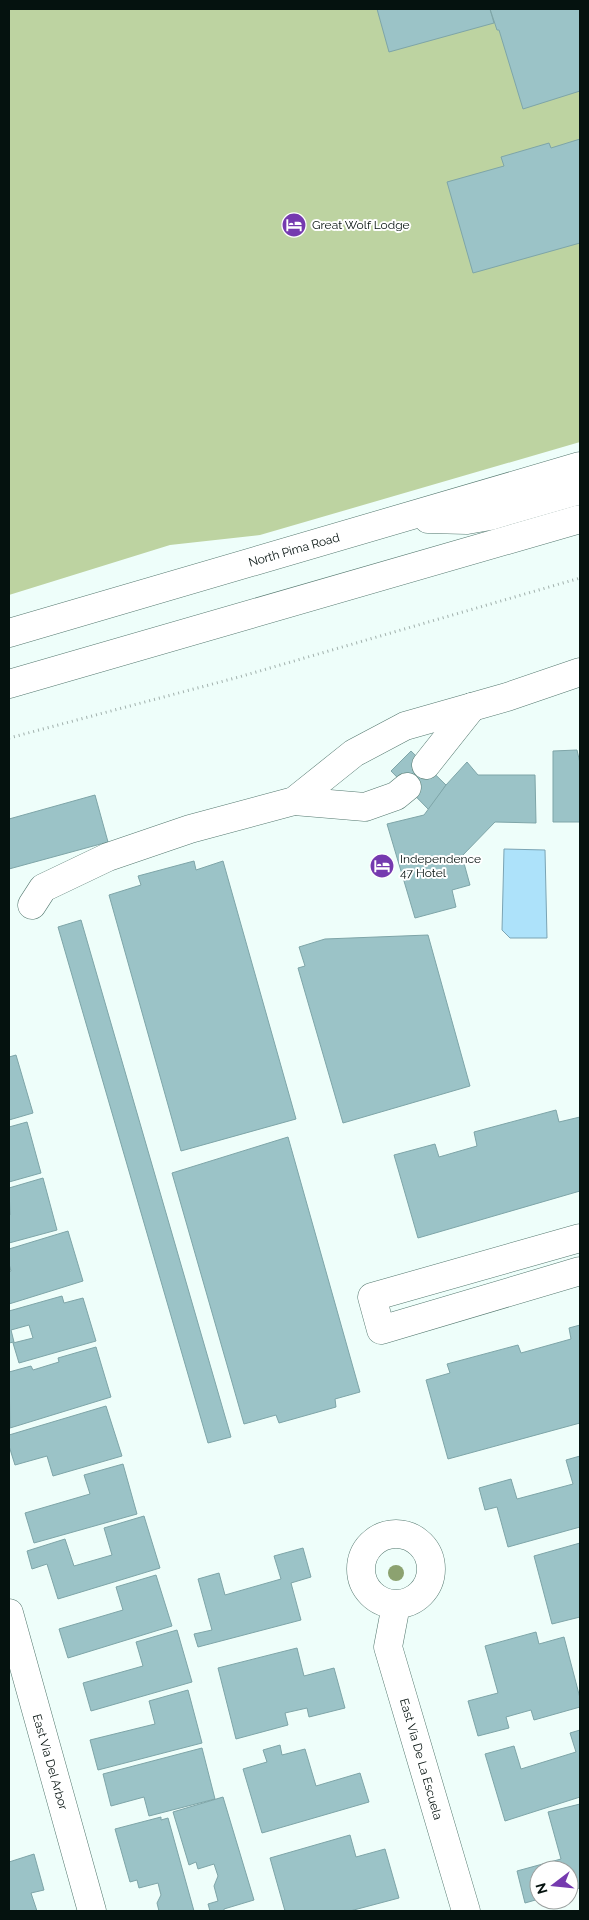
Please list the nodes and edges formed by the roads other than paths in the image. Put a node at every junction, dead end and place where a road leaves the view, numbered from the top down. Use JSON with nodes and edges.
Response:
{"nodes":[{"id":1,"x":580,"y":466,"type":"edge"},
{"id":2,"x":580,"y":490,"type":"edge"},
{"id":3,"x":403,"y":518,"type":"junction"},
{"id":4,"x":580,"y":519,"type":"edge"},
{"id":5,"x":9,"y":633,"type":"edge"},
{"id":6,"x":580,"y":672,"type":"edge"},
{"id":7,"x":9,"y":684,"type":"edge"},
{"id":8,"x":580,"y":693,"type":"edge"},
{"id":9,"x":507,"y":697,"type":"junction"},
{"id":10,"x":472,"y":707,"type":"junction"},
{"id":11,"x":426,"y":765,"type":"dead end"},
{"id":12,"x":407,"y":787,"type":"dead end"},
{"id":13,"x":294,"y":800,"type":"junction"},
{"id":14,"x":32,"y":905,"type":"dead end"},
{"id":15,"x":580,"y":1238,"type":"edge"},
{"id":16,"x":580,"y":1271,"type":"edge"},
{"id":17,"x":396,"y":1605,"type":"dead end"},
{"id":18,"x":9,"y":1613,"type":"edge"},
{"id":19,"x":92,"y":1911,"type":"edge"},
{"id":20,"x":466,"y":1911,"type":"edge"}],
"edges":[{"from":1,"to":3,"type":"main road","name":"North Pima Road"},
{"from":2,"to":3,"type":"main road"},
{"from":3,"to":5,"type":"main road","name":"North Pima Road"},
{"from":4,"to":7,"type":"main road"},
{"from":6,"to":9,"type":"main road"},
{"from":8,"to":9,"type":"main road"},
{"from":9,"to":10,"type":"main road"},
{"from":10,"to":11,"type":"main road"},
{"from":10,"to":13,"type":"main road"},
{"from":12,"to":13,"type":"main road"},
{"from":13,"to":14,"type":"main road"},
{"from":15,"to":16,"type":"main road"},
{"from":17,"to":20,"type":"main road","name":"East Via De La Escuela"},
{"from":18,"to":19,"type":"main road","name":"East Via Del Arbor"}]}
